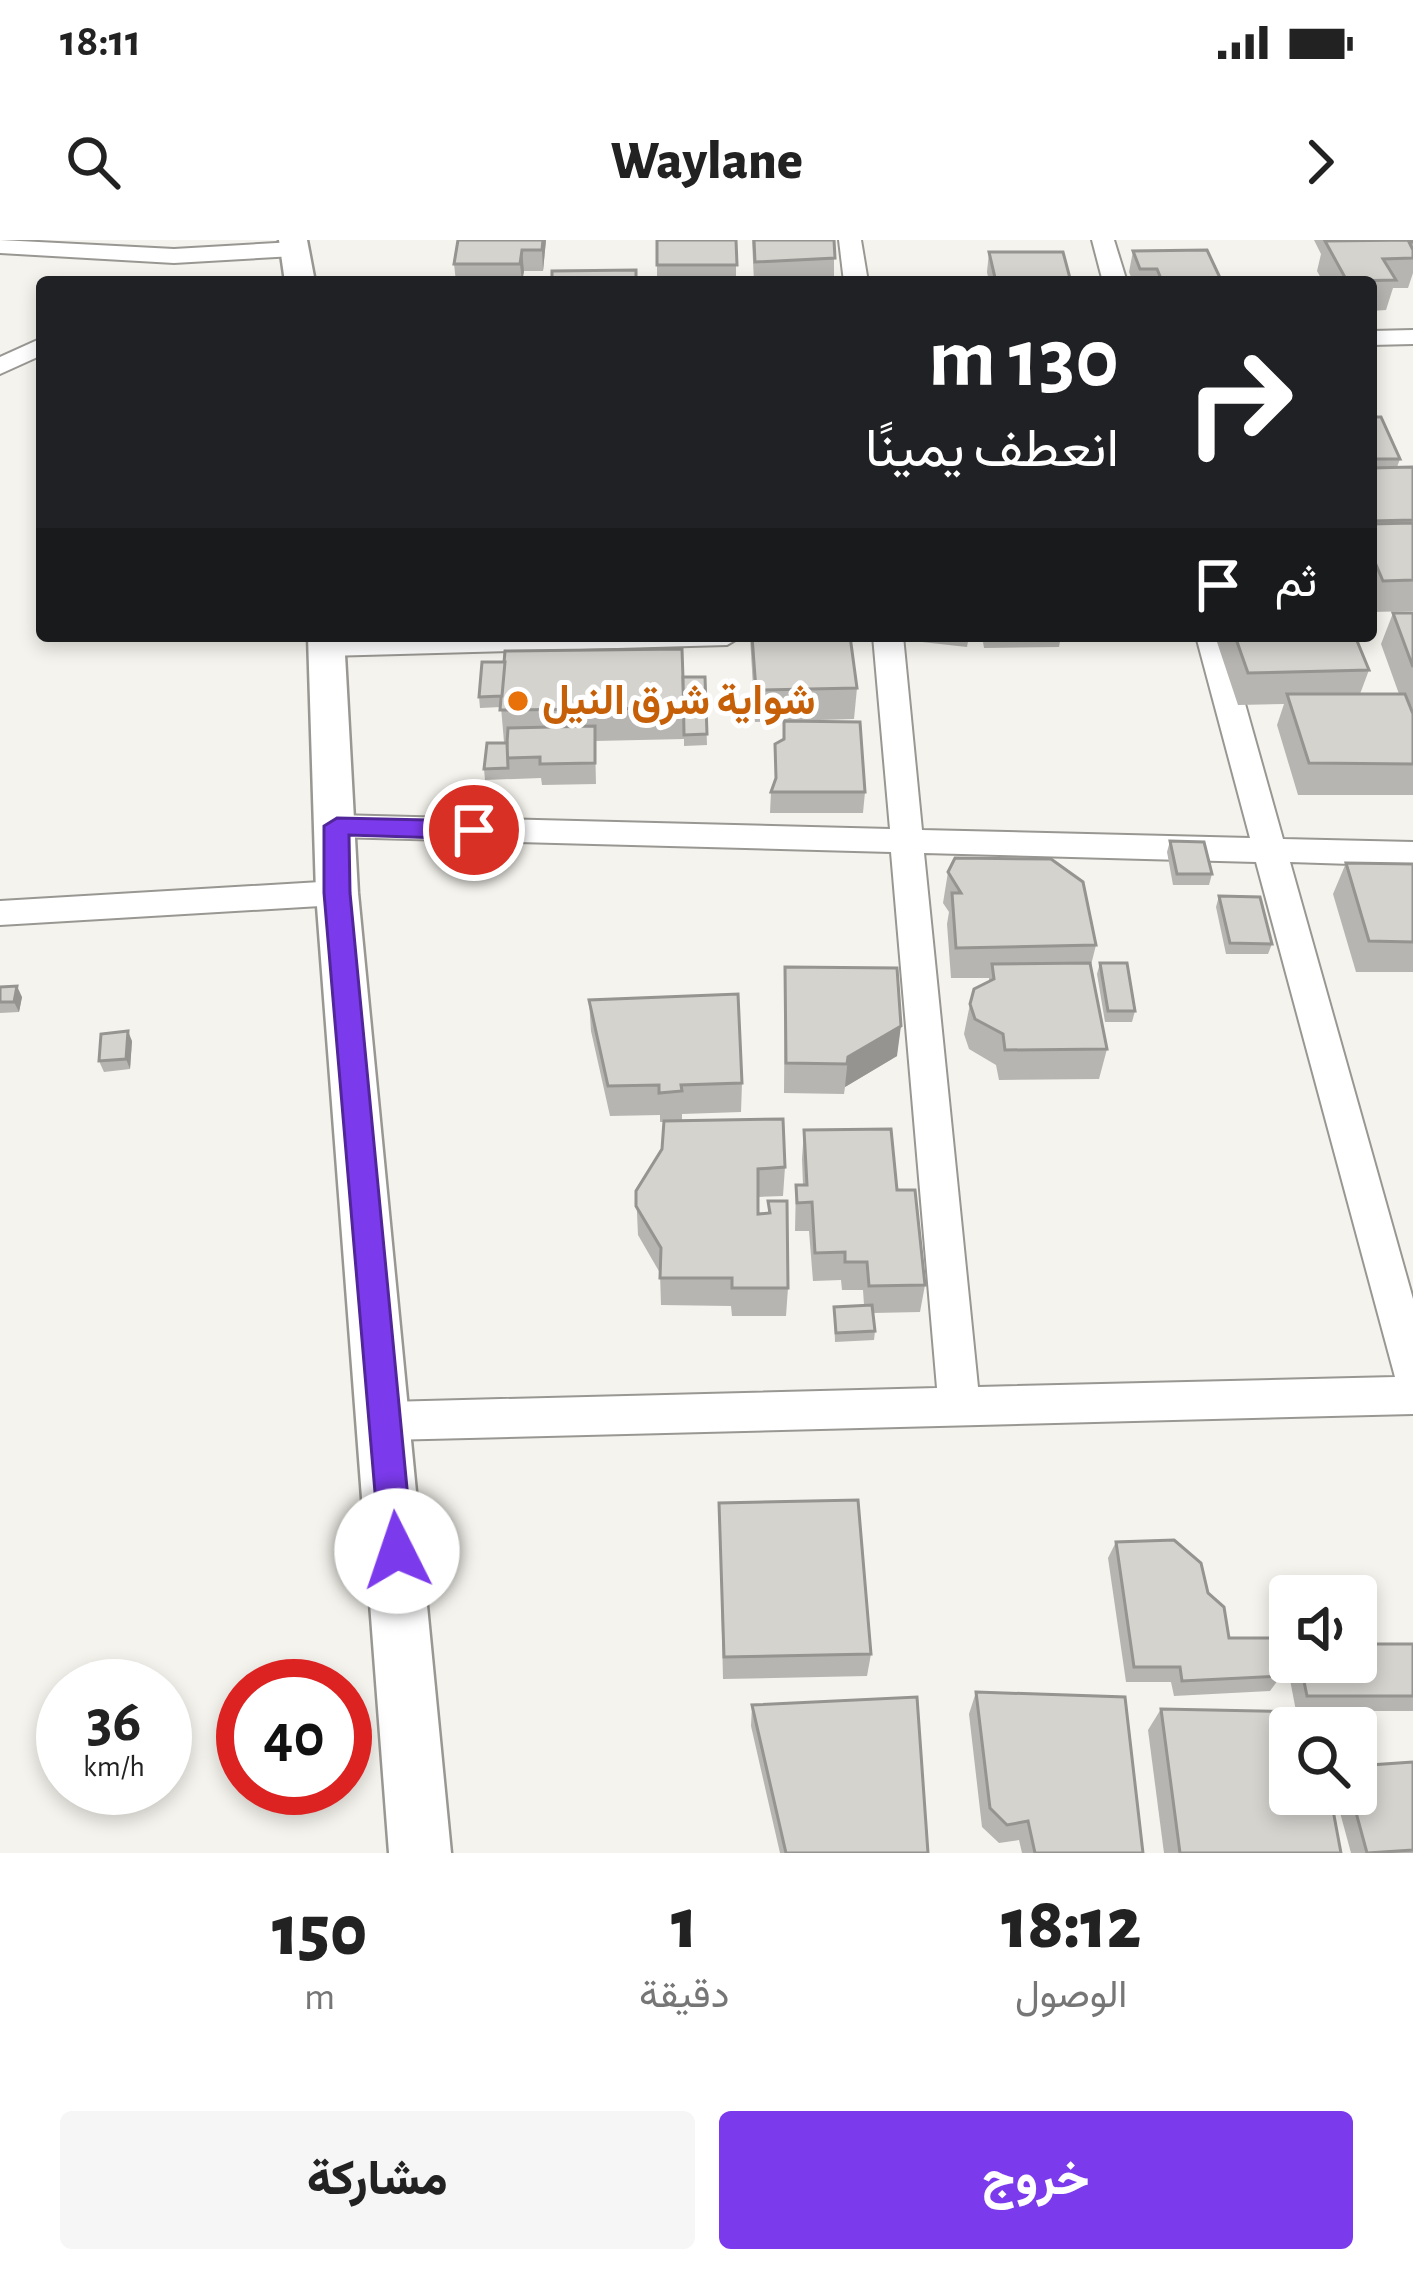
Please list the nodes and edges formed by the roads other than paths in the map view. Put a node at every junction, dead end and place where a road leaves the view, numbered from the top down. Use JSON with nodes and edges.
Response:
{"nodes":[{"id":1,"x":106,"y":240,"type":"edge"},
{"id":2,"x":850,"y":240,"type":"edge"},
{"id":3,"x":1103,"y":240,"type":"edge"},
{"id":4,"x":294,"y":244,"type":"edge"},
{"id":5,"x":0,"y":246,"type":"edge"},
{"id":6,"x":177,"y":252,"type":"junction"},
{"id":7,"x":152,"y":276,"type":"edge"},
{"id":8,"x":298,"y":276,"type":"edge"},
{"id":9,"x":855,"y":276,"type":"edge"},
{"id":10,"x":1113,"y":276,"type":"edge"},
{"id":11,"x":1406,"y":337,"type":"edge"},
{"id":12,"x":36,"y":348,"type":"edge"},
{"id":13,"x":0,"y":368,"type":"edge"},
{"id":14,"x":1413,"y":369,"type":"edge"},
{"id":15,"x":327,"y":642,"type":"edge"},
{"id":16,"x":889,"y":642,"type":"edge"},
{"id":17,"x":1213,"y":642,"type":"edge"},
{"id":18,"x":337,"y":826,"type":"junction"},
{"id":19,"x":908,"y":842,"type":"junction"},
{"id":20,"x":1270,"y":848,"type":"junction"},
{"id":21,"x":1413,"y":854,"type":"edge"},
{"id":22,"x":337,"y":893,"type":"junction"},
{"id":23,"x":0,"y":913,"type":"edge"},
{"id":24,"x":1413,"y":1372,"type":"edge"},
{"id":25,"x":1413,"y":1395,"type":"edge"},
{"id":26,"x":959,"y":1406,"type":"junction"},
{"id":27,"x":387,"y":1421,"type":"junction"},
{"id":28,"x":420,"y":1853,"type":"edge"}],
"edges":[{"from":1,"to":6,"type":"street"},
{"from":2,"to":9,"type":"street"},
{"from":3,"to":10,"type":"street"},
{"from":4,"to":6,"type":"street"},
{"from":4,"to":8,"type":"street"},
{"from":5,"to":6,"type":"street"},
{"from":6,"to":7,"type":"street"},
{"from":11,"to":14,"type":"street"},
{"from":12,"to":13,"type":"street"},
{"from":15,"to":18,"type":"street"},
{"from":16,"to":19,"type":"street"},
{"from":17,"to":20,"type":"street"},
{"from":18,"to":19,"type":"street"},
{"from":18,"to":22,"type":"street"},
{"from":19,"to":20,"type":"street"},
{"from":19,"to":26,"type":"street"},
{"from":20,"to":21,"type":"street"},
{"from":20,"to":24,"type":"street"},
{"from":22,"to":23,"type":"street"},
{"from":22,"to":27,"type":"street"},
{"from":25,"to":26,"type":"street"},
{"from":26,"to":27,"type":"street"},
{"from":27,"to":28,"type":"street"}]}
